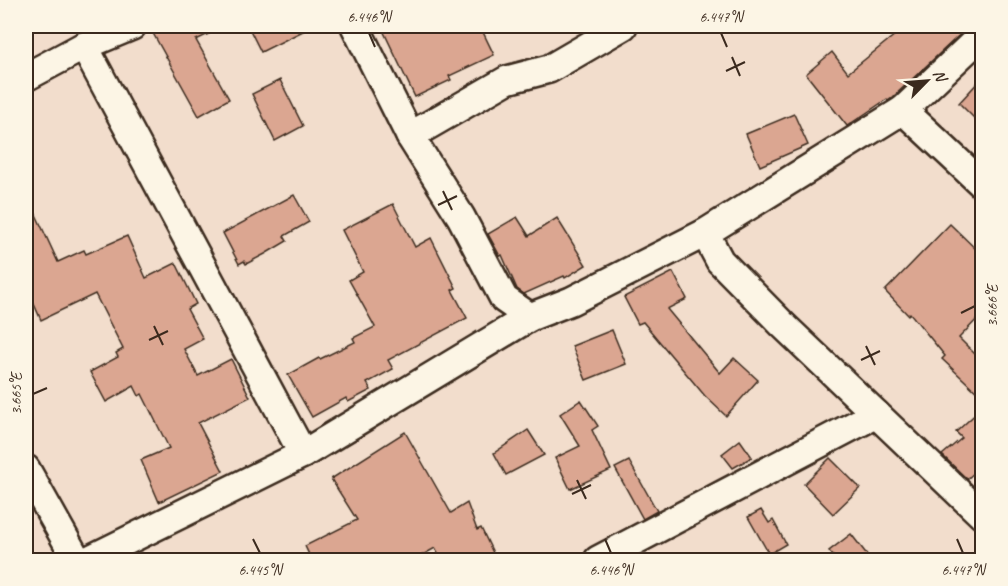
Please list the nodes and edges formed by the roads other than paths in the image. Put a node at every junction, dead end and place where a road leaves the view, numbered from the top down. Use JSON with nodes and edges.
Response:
{"nodes":[{"id":1,"x":132,"y":26,"type":"edge"},
{"id":2,"x":355,"y":26,"type":"edge"},
{"id":3,"x":623,"y":26,"type":"edge"},
{"id":4,"x":982,"y":35,"type":"edge"},
{"id":5,"x":84,"y":46,"type":"junction"},
{"id":6,"x":26,"y":77,"type":"edge"},
{"id":7,"x":903,"y":110,"type":"junction"},
{"id":8,"x":410,"y":136,"type":"junction"},
{"id":9,"x":982,"y":184,"type":"edge"},
{"id":10,"x":705,"y":233,"type":"junction"},
{"id":11,"x":530,"y":317,"type":"junction"},
{"id":12,"x":876,"y":414,"type":"junction"},
{"id":13,"x":303,"y":454,"type":"junction"},
{"id":14,"x":26,"y":469,"type":"edge"},
{"id":15,"x":982,"y":515,"type":"edge"},
{"id":16,"x":77,"y":561,"type":"edge"},
{"id":17,"x":88,"y":561,"type":"edge"},
{"id":18,"x":598,"y":561,"type":"edge"}],
"edges":[{"from":1,"to":5,"type":"street"},
{"from":2,"to":8,"type":"street"},
{"from":3,"to":8,"type":"street"},
{"from":4,"to":7,"type":"street"},
{"from":5,"to":6,"type":"street"},
{"from":5,"to":13,"type":"street"},
{"from":7,"to":9,"type":"street"},
{"from":7,"to":10,"type":"street"},
{"from":8,"to":11,"type":"street"},
{"from":10,"to":11,"type":"street"},
{"from":10,"to":12,"type":"street"},
{"from":11,"to":13,"type":"street"},
{"from":12,"to":15,"type":"street"},
{"from":12,"to":18,"type":"street"},
{"from":13,"to":17,"type":"street"},
{"from":14,"to":16,"type":"street"}]}
